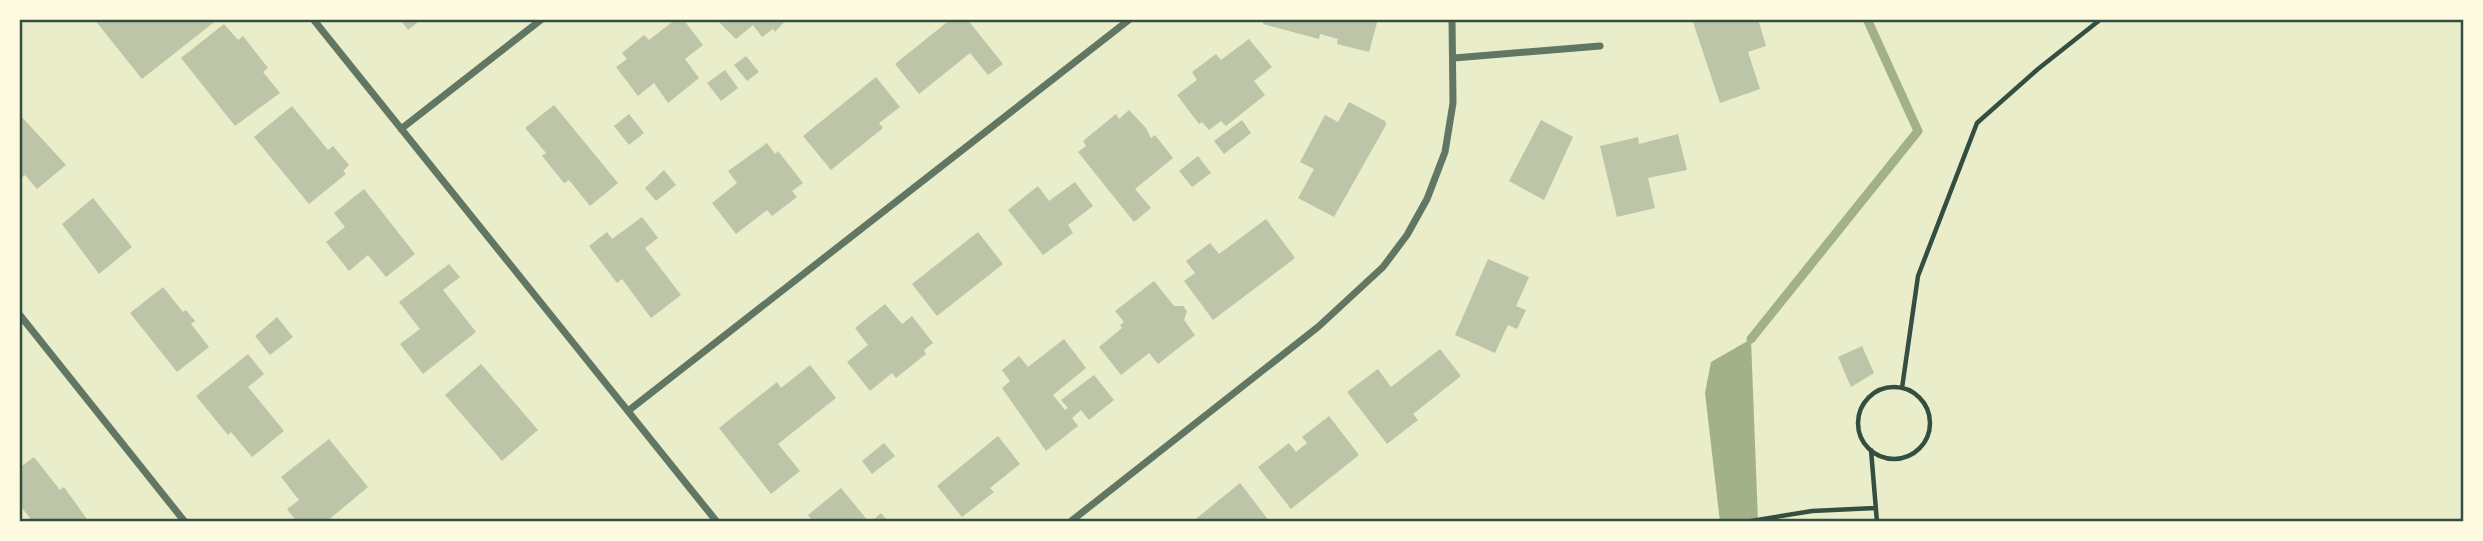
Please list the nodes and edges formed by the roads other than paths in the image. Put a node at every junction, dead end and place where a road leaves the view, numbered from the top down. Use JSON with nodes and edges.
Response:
{"nodes":[{"id":1,"x":313,"y":19,"type":"edge"},
{"id":2,"x":542,"y":19,"type":"edge"},
{"id":3,"x":1130,"y":19,"type":"edge"},
{"id":4,"x":1452,"y":19,"type":"edge"},
{"id":5,"x":1600,"y":46,"type":"dead end"},
{"id":6,"x":1454,"y":58,"type":"junction"},
{"id":7,"x":401,"y":129,"type":"junction"},
{"id":8,"x":19,"y":314,"type":"edge"},
{"id":9,"x":628,"y":411,"type":"junction"},
{"id":10,"x":185,"y":522,"type":"edge"},
{"id":11,"x":717,"y":522,"type":"edge"},
{"id":12,"x":1070,"y":522,"type":"edge"}],
"edges":[{"from":1,"to":7,"type":"street"},
{"from":2,"to":7,"type":"street"},
{"from":3,"to":9,"type":"street"},
{"from":4,"to":6,"type":"street"},
{"from":5,"to":6,"type":"street"},
{"from":6,"to":12,"type":"street"},
{"from":7,"to":9,"type":"street"},
{"from":8,"to":10,"type":"street"},
{"from":9,"to":11,"type":"street"}]}
